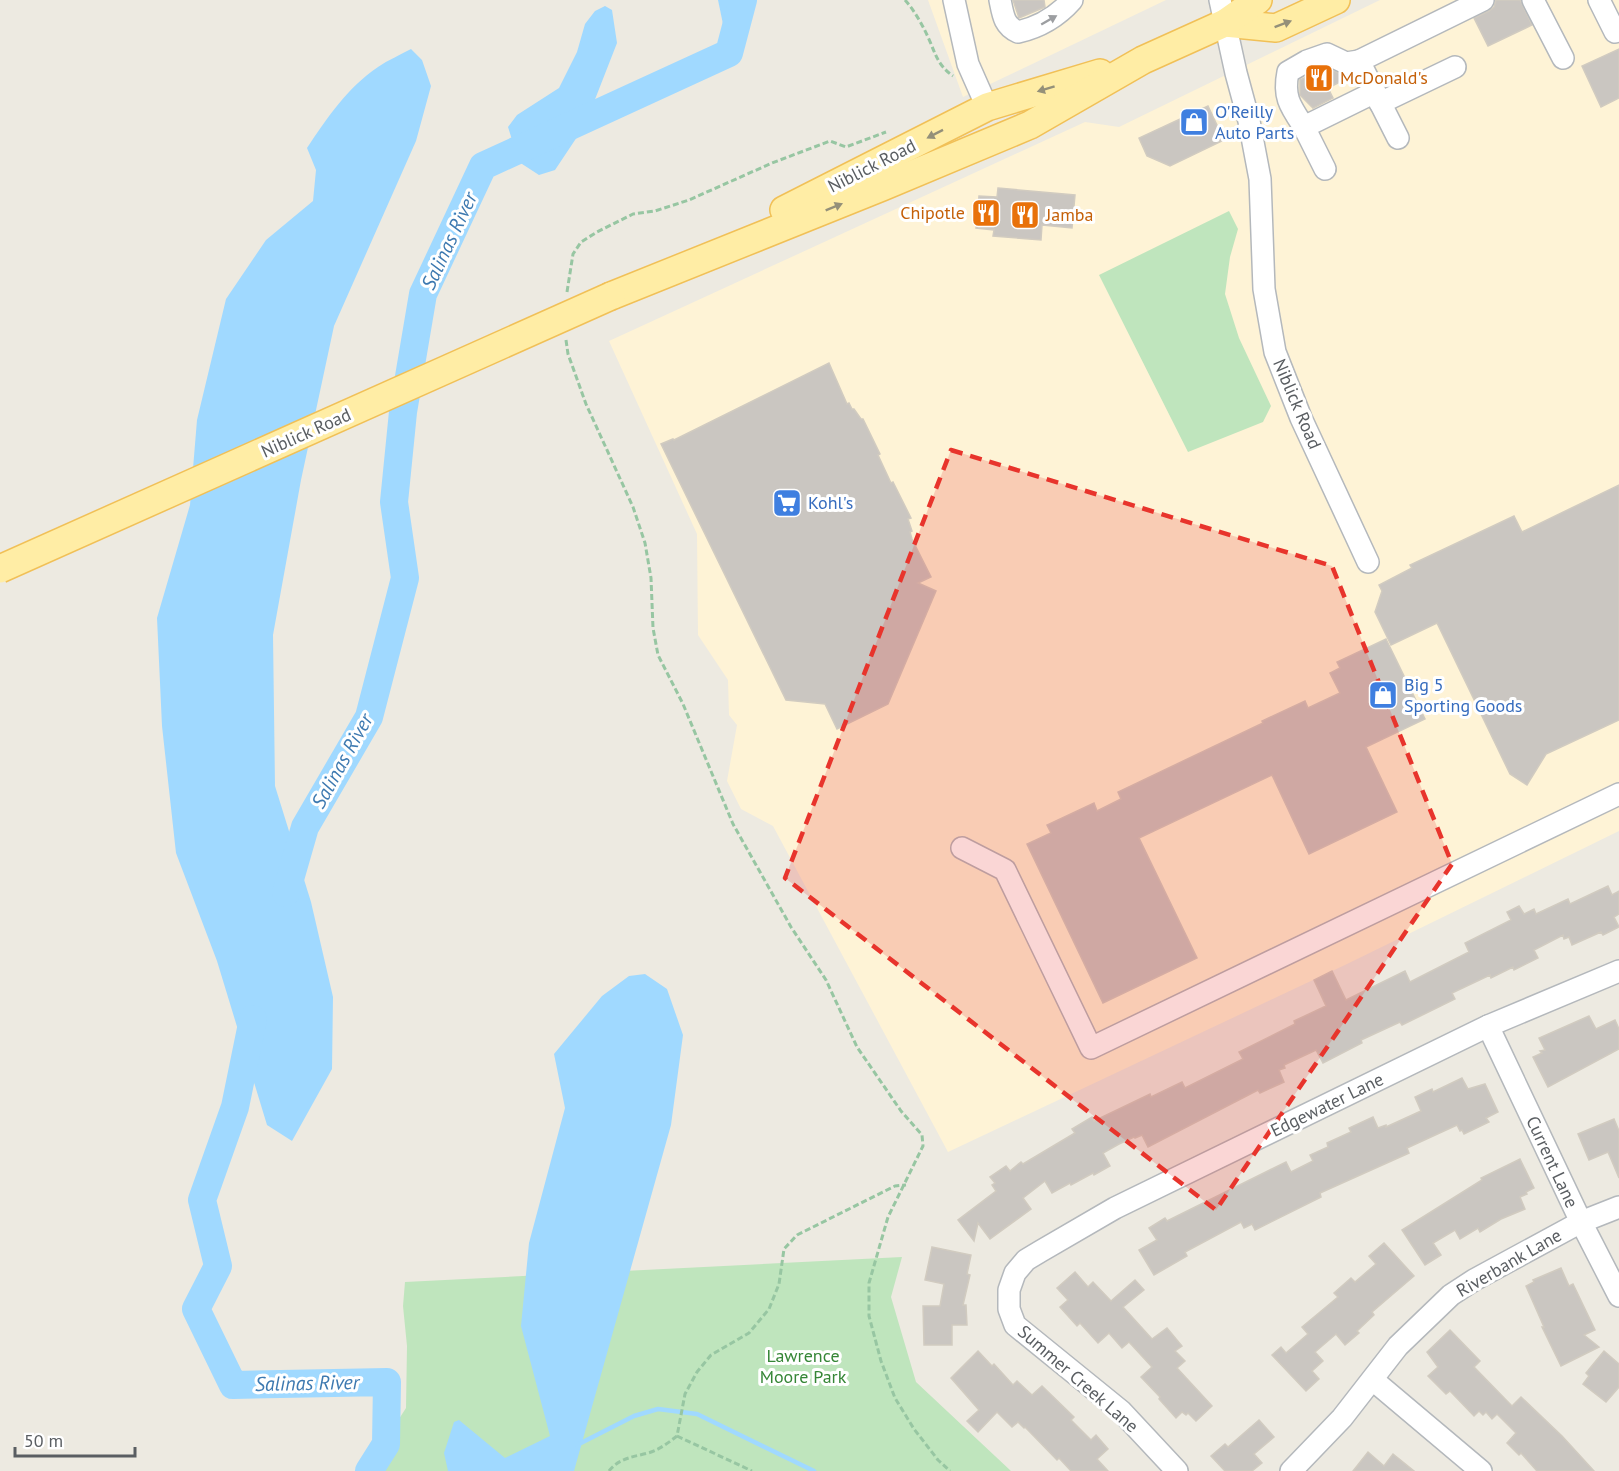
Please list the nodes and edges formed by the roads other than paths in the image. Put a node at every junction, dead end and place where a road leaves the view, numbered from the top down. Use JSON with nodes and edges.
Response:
{"nodes":[{"id":1,"x":954,"y":0,"type":"edge"},
{"id":2,"x":1000,"y":0,"type":"edge"},
{"id":3,"x":1072,"y":0,"type":"edge"},
{"id":4,"x":1258,"y":0,"type":"edge"},
{"id":5,"x":1336,"y":0,"type":"edge"},
{"id":6,"x":1483,"y":0,"type":"edge"},
{"id":7,"x":1533,"y":0,"type":"edge"},
{"id":8,"x":1599,"y":0,"type":"edge"},
{"id":9,"x":1223,"y":12,"type":"edge"},
{"id":10,"x":1615,"y":32,"type":"dead end"},
{"id":11,"x":1563,"y":58,"type":"dead end"},
{"id":12,"x":1143,"y":60,"type":"junction"},
{"id":13,"x":1359,"y":61,"type":"junction"},
{"id":14,"x":1455,"y":67,"type":"dead end"},
{"id":15,"x":1378,"y":98,"type":"junction"},
{"id":16,"x":987,"y":107,"type":"junction"},
{"id":17,"x":1304,"y":126,"type":"junction"},
{"id":18,"x":1398,"y":138,"type":"dead end"},
{"id":19,"x":1325,"y":169,"type":"dead end"},
{"id":20,"x":611,"y":296,"type":"junction"},
{"id":21,"x":1368,"y":562,"type":"dead end"},
{"id":22,"x":0,"y":569,"type":"edge"},
{"id":23,"x":1619,"y":794,"type":"edge"},
{"id":24,"x":962,"y":848,"type":"dead end"},
{"id":25,"x":1619,"y":971,"type":"edge"},
{"id":26,"x":1488,"y":1026,"type":"junction"},
{"id":27,"x":1619,"y":1207,"type":"edge"},
{"id":28,"x":1581,"y":1222,"type":"junction"},
{"id":29,"x":1041,"y":1251,"type":"joint"},
{"id":30,"x":1619,"y":1296,"type":"edge"},
{"id":31,"x":1372,"y":1380,"type":"junction"},
{"id":32,"x":1177,"y":1471,"type":"edge"},
{"id":33,"x":1291,"y":1471,"type":"edge"},
{"id":34,"x":1481,"y":1471,"type":"edge"}],
"edges":[{"from":1,"to":16,"type":"street"},
{"from":2,"to":3,"type":"street","one_way":true},
{"from":4,"to":9,"type":"main road","name":"Niblick Road"},
{"from":9,"to":5,"type":"main road","name":"Niblick Road","one_way":true},
{"from":6,"to":13,"type":"street"},
{"from":7,"to":11,"type":"street"},
{"from":8,"to":10,"type":"street"},
{"from":9,"to":12,"type":"main road","name":"Niblick Road"},
{"from":9,"to":21,"type":"street","name":"Niblick Road"},
{"from":12,"to":16,"type":"main road","name":"Niblick Road","one_way":true},
{"from":20,"to":12,"type":"main road","name":"Niblick Road","one_way":true},
{"from":13,"to":15,"type":"street"},
{"from":13,"to":17,"type":"street"},
{"from":14,"to":15,"type":"street"},
{"from":15,"to":17,"type":"street"},
{"from":15,"to":18,"type":"street"},
{"from":16,"to":20,"type":"main road","name":"Niblick Road","one_way":true},
{"from":17,"to":19,"type":"street"},
{"from":20,"to":22,"type":"main road","name":"Niblick Road","bridge":true},
{"from":23,"to":24,"type":"street"},
{"from":25,"to":26,"type":"street","name":"Edgewater Lane"},
{"from":26,"to":28,"type":"street","name":"Current Lane"},
{"from":26,"to":29,"type":"street","name":"Edgewater Lane"},
{"from":27,"to":28,"type":"street","name":"Riverbank Lane"},
{"from":28,"to":30,"type":"street","name":"Current Lane"},
{"from":28,"to":31,"type":"street","name":"Riverbank Lane"},
{"from":29,"to":32,"type":"street","name":"Summer Creek Lane"},
{"from":31,"to":33,"type":"street","name":"Riverbank Lane"},
{"from":31,"to":34,"type":"street"}]}
